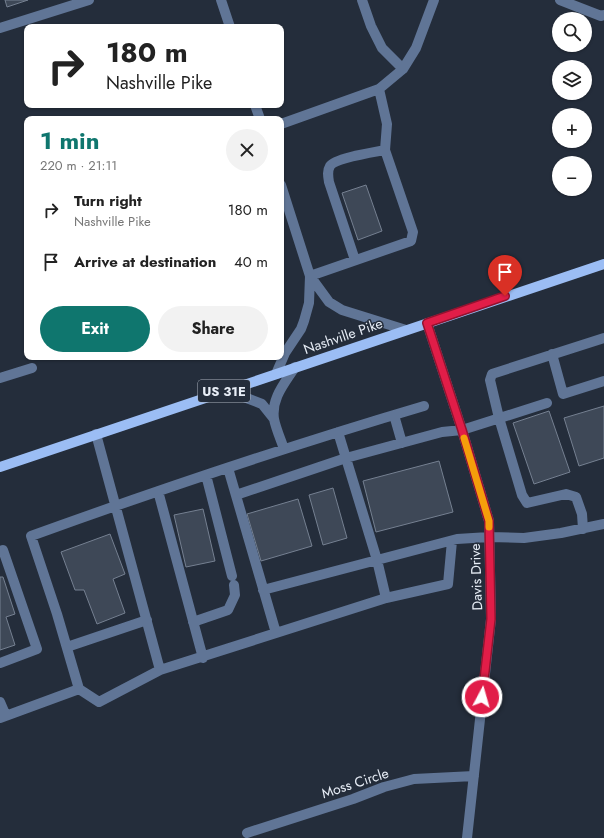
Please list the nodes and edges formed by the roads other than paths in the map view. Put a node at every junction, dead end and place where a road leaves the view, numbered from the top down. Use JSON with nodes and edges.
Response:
{"nodes":[{"id":1,"x":89,"y":0,"type":"edge"},
{"id":2,"x":221,"y":0,"type":"edge"},
{"id":3,"x":362,"y":0,"type":"edge"},
{"id":4,"x":434,"y":0,"type":"edge"},
{"id":5,"x":560,"y":0,"type":"edge"},
{"id":6,"x":584,"y":5,"type":"edge"},
{"id":7,"x":604,"y":16,"type":"edge"},
{"id":8,"x":229,"y":24,"type":"edge"},
{"id":9,"x":0,"y":28,"type":"edge"},
{"id":10,"x":403,"y":69,"type":"junction"},
{"id":11,"x":379,"y":89,"type":"junction"},
{"id":12,"x":284,"y":123,"type":"edge"},
{"id":13,"x":385,"y":150,"type":"junction"},
{"id":14,"x":284,"y":194,"type":"edge"},
{"id":15,"x":355,"y":260,"type":"junction"},
{"id":16,"x":604,"y":264,"type":"edge"},
{"id":17,"x":310,"y":276,"type":"junction"},
{"id":18,"x":427,"y":323,"type":"junction"},
{"id":19,"x":406,"y":330,"type":"junction"},
{"id":20,"x":604,"y":338,"type":"edge"},
{"id":21,"x":284,"y":354,"type":"edge"},
{"id":22,"x":552,"y":354,"type":"junction"},
{"id":23,"x":282,"y":360,"type":"edge"},
{"id":24,"x":295,"y":367,"type":"junction"},
{"id":25,"x":32,"y":368,"type":"dead end"},
{"id":26,"x":276,"y":374,"type":"junction"},
{"id":27,"x":0,"y":378,"type":"edge"},
{"id":28,"x":604,"y":381,"type":"edge"},
{"id":29,"x":219,"y":393,"type":"junction"},
{"id":30,"x":547,"y":403,"type":"dead end"},
{"id":31,"x":424,"y":406,"type":"dead end"},
{"id":32,"x":394,"y":415,"type":"junction"},
{"id":33,"x":499,"y":418,"type":"junction"},
{"id":34,"x":274,"y":419,"type":"junction"},
{"id":35,"x":462,"y":430,"type":"junction"},
{"id":36,"x":338,"y":432,"type":"junction"},
{"id":37,"x":96,"y":434,"type":"junction"},
{"id":38,"x":402,"y":443,"type":"junction"},
{"id":39,"x":284,"y":450,"type":"junction"},
{"id":40,"x":346,"y":458,"type":"junction"},
{"id":41,"x":0,"y":467,"type":"edge"},
{"id":42,"x":228,"y":468,"type":"junction"},
{"id":43,"x":206,"y":475,"type":"junction"},
{"id":44,"x":158,"y":491,"type":"junction"},
{"id":45,"x":236,"y":495,"type":"junction"},
{"id":46,"x":116,"y":505,"type":"junction"},
{"id":47,"x":604,"y":524,"type":"edge"},
{"id":48,"x":583,"y":529,"type":"junction"},
{"id":49,"x":489,"y":537,"type":"junction"},
{"id":50,"x":452,"y":541,"type":"junction"},
{"id":51,"x":1,"y":550,"type":"edge"},
{"id":52,"x":377,"y":560,"type":"junction"},
{"id":53,"x":263,"y":590,"type":"junction"},
{"id":54,"x":386,"y":598,"type":"junction"},
{"id":55,"x":147,"y":620,"type":"junction"},
{"id":56,"x":193,"y":622,"type":"junction"},
{"id":57,"x":276,"y":633,"type":"junction"},
{"id":58,"x":66,"y":646,"type":"junction"},
{"id":59,"x":202,"y":658,"type":"junction"},
{"id":60,"x":0,"y":663,"type":"edge"},
{"id":61,"x":160,"y":670,"type":"junction"},
{"id":62,"x":79,"y":689,"type":"junction"},
{"id":63,"x":0,"y":702,"type":"edge"},
{"id":64,"x":3,"y":717,"type":"edge"},
{"id":65,"x":474,"y":776,"type":"junction"},
{"id":66,"x":247,"y":833,"type":"dead end"},
{"id":67,"x":467,"y":838,"type":"edge"}],
"edges":[{"from":1,"to":9,"type":"street"},
{"from":2,"to":8,"type":"street"},
{"from":3,"to":10,"type":"street"},
{"from":4,"to":10,"type":"street"},
{"from":5,"to":6,"type":"street"},
{"from":6,"to":7,"type":"street"},
{"from":10,"to":11,"type":"street"},
{"from":11,"to":12,"type":"street"},
{"from":11,"to":13,"type":"street"},
{"from":13,"to":15,"type":"street"},
{"from":13,"to":15,"type":"street"},
{"from":14,"to":17,"type":"street"},
{"from":15,"to":17,"type":"street"},
{"from":16,"to":18,"type":"main road","name":"Nashville Pike","number":"US 31E"},
{"from":17,"to":19,"type":"street"},
{"from":17,"to":21,"type":"street"},
{"from":18,"to":19,"type":"main road","name":"Nashville Pike","number":"US 31E"},
{"from":18,"to":35,"type":"street","name":"Davis Drive"},
{"from":19,"to":24,"type":"main road","name":"Nashville Pike","number":"US 31E"},
{"from":20,"to":22,"type":"street"},
{"from":22,"to":28,"type":"street"},
{"from":22,"to":33,"type":"street"},
{"from":23,"to":26,"type":"street"},
{"from":24,"to":26,"type":"main road","name":"Nashville Pike","number":"US 31E"},
{"from":24,"to":34,"type":"street"},
{"from":25,"to":27,"type":"street"},
{"from":26,"to":29,"type":"main road","name":"Nashville Pike","number":"US 31E"},
{"from":29,"to":34,"type":"street"},
{"from":29,"to":37,"type":"main road","name":"Nashville Pike","number":"US 31E"},
{"from":30,"to":33,"type":"street"},
{"from":31,"to":32,"type":"street"},
{"from":32,"to":36,"type":"street"},
{"from":32,"to":38,"type":"street"},
{"from":33,"to":35,"type":"street"},
{"from":33,"to":48,"type":"street"},
{"from":34,"to":39,"type":"street"},
{"from":35,"to":38,"type":"street"},
{"from":35,"to":49,"type":"street","name":"Davis Drive"},
{"from":36,"to":39,"type":"street"},
{"from":36,"to":40,"type":"street"},
{"from":37,"to":41,"type":"main road","name":"Nashville Pike","number":"US 31E"},
{"from":37,"to":46,"type":"street"},
{"from":38,"to":40,"type":"street"},
{"from":39,"to":42,"type":"street"},
{"from":40,"to":45,"type":"street"},
{"from":40,"to":52,"type":"street"},
{"from":42,"to":43,"type":"street"},
{"from":42,"to":45,"type":"street"},
{"from":43,"to":44,"type":"street"},
{"from":43,"to":56,"type":"street"},
{"from":44,"to":46,"type":"street"},
{"from":44,"to":56,"type":"street"},
{"from":45,"to":53,"type":"street"},
{"from":46,"to":55,"type":"street"},
{"from":46,"to":58,"type":"street"},
{"from":47,"to":48,"type":"street"},
{"from":48,"to":49,"type":"street"},
{"from":49,"to":50,"type":"street"},
{"from":49,"to":65,"type":"street","name":"Davis Drive"},
{"from":50,"to":52,"type":"street"},
{"from":50,"to":54,"type":"street"},
{"from":51,"to":60,"type":"street"},
{"from":52,"to":53,"type":"street"},
{"from":52,"to":54,"type":"street"},
{"from":53,"to":57,"type":"street"},
{"from":54,"to":57,"type":"street"},
{"from":55,"to":58,"type":"street"},
{"from":55,"to":61,"type":"street"},
{"from":56,"to":59,"type":"street"},
{"from":57,"to":59,"type":"street"},
{"from":58,"to":62,"type":"street"},
{"from":59,"to":61,"type":"street"},
{"from":61,"to":62,"type":"street"},
{"from":62,"to":64,"type":"street"},
{"from":63,"to":64,"type":"street"},
{"from":65,"to":66,"type":"street","name":"Moss Circle"},
{"from":65,"to":67,"type":"street","name":"Davis Drive"}]}
